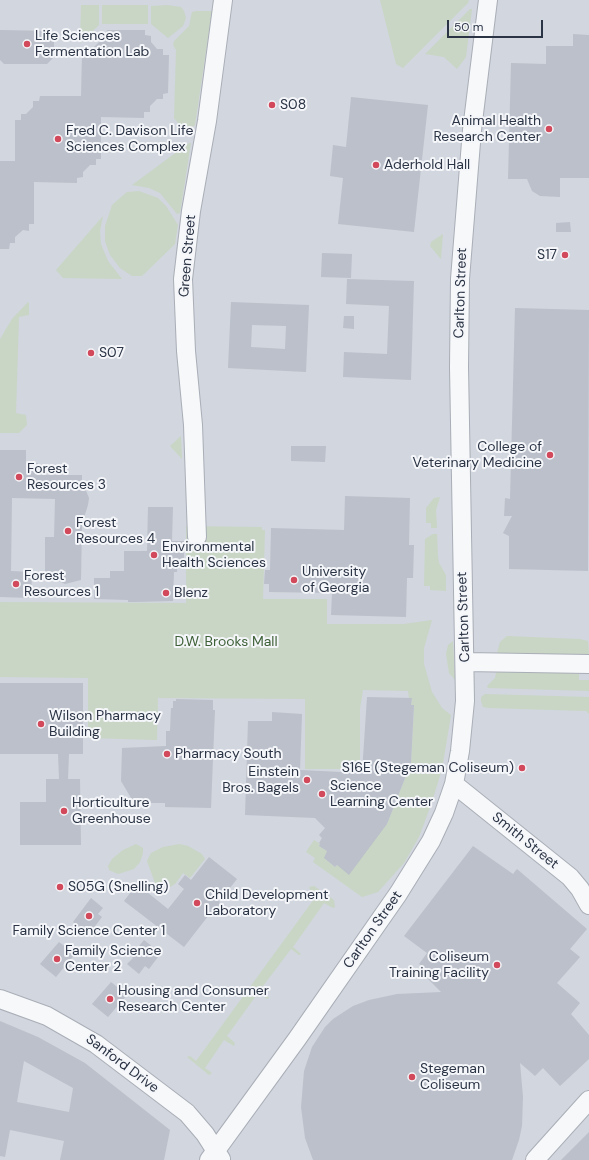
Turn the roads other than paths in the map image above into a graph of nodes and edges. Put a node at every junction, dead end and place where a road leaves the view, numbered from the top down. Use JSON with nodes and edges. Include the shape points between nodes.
{"nodes":[{"id":1,"x":223,"y":0,"type":"edge"},
{"id":2,"x":488,"y":0,"type":"edge"},
{"id":3,"x":197,"y":537,"type":"dead end"},
{"id":4,"x":466,"y":662,"type":"junction"},
{"id":5,"x":589,"y":664,"type":"edge"},
{"id":6,"x":454,"y":784,"type":"junction"},
{"id":7,"x":589,"y":905,"type":"edge"},
{"id":8,"x":0,"y":999,"type":"edge"},
{"id":9,"x":589,"y":1100,"type":"edge"},
{"id":10,"x":215,"y":1157,"type":"edge"},
{"id":11,"x":535,"y":1160,"type":"edge"}],
"edges":[{"from":1,"to":3,"type":"street","name":"Green Street","via":[[183,279],[194,439]]},
{"from":2,"to":4,"type":"street","name":"Carlton Street","via":[[472,130],[460,279],[459,375]]},
{"from":4,"to":5,"type":"street"},
{"from":4,"to":6,"type":"street","name":"Carlton Street","via":[[464,719]]},
{"from":6,"to":7,"type":"street","name":"Smith Street","via":[[570,877]]},
{"from":6,"to":10,"type":"street","name":"Carlton Street","via":[[431,841],[398,894]]},
{"from":8,"to":10,"type":"street","name":"Sanford Drive","via":[[47,1016],[96,1044],[187,1113],[195,1121]]},
{"from":9,"to":11,"type":"street"}]}
